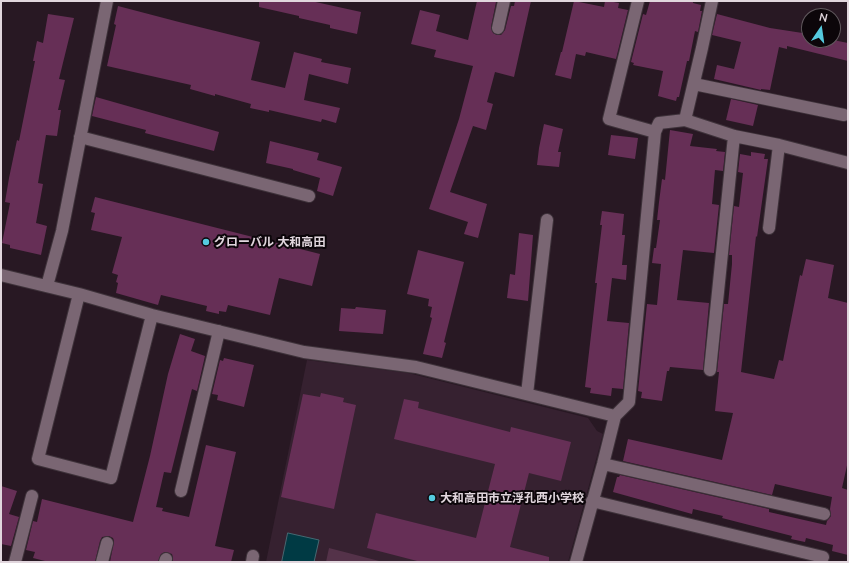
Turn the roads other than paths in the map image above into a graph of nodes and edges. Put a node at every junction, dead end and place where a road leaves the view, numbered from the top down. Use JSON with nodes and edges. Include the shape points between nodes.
{"nodes":[{"id":1,"x":107,"y":1,"type":"edge"},
{"id":2,"x":504,"y":1,"type":"edge"},
{"id":3,"x":638,"y":1,"type":"edge"},
{"id":4,"x":712,"y":1,"type":"edge"},
{"id":5,"x":498,"y":28,"type":"dead end"},
{"id":6,"x":694,"y":84,"type":"junction"},
{"id":7,"x":844,"y":115,"type":"dead end"},
{"id":8,"x":685,"y":120,"type":"junction"},
{"id":9,"x":656,"y":132,"type":"junction"},
{"id":10,"x":734,"y":136,"type":"junction"},
{"id":11,"x":80,"y":137,"type":"junction"},
{"id":12,"x":780,"y":145,"type":"junction"},
{"id":13,"x":848,"y":163,"type":"edge"},
{"id":14,"x":309,"y":196,"type":"dead end"},
{"id":15,"x":547,"y":220,"type":"dead end"},
{"id":16,"x":769,"y":228,"type":"dead end"},
{"id":17,"x":1,"y":275,"type":"edge"},
{"id":18,"x":47,"y":286,"type":"junction"},
{"id":19,"x":79,"y":294,"type":"junction"},
{"id":20,"x":152,"y":315,"type":"junction"},
{"id":21,"x":218,"y":331,"type":"junction"},
{"id":22,"x":710,"y":370,"type":"dead end"},
{"id":23,"x":527,"y":394,"type":"junction"},
{"id":24,"x":615,"y":416,"type":"junction"},
{"id":25,"x":603,"y":464,"type":"junction"},
{"id":26,"x":181,"y":492,"type":"dead end"},
{"id":27,"x":32,"y":496,"type":"dead end"},
{"id":28,"x":592,"y":501,"type":"junction"},
{"id":29,"x":824,"y":514,"type":"dead end"},
{"id":30,"x":107,"y":543,"type":"dead end"},
{"id":31,"x":824,"y":557,"type":"dead end"},
{"id":32,"x":15,"y":562,"type":"edge"},
{"id":33,"x":102,"y":562,"type":"edge"},
{"id":34,"x":576,"y":562,"type":"edge"}],
"edges":[{"from":1,"to":11,"type":"street"},
{"from":2,"to":5,"type":"street"},
{"from":3,"to":9,"type":"street","via":[[609,119]]},
{"from":4,"to":6,"type":"street"},
{"from":6,"to":7,"type":"street"},
{"from":6,"to":8,"type":"street"},
{"from":8,"to":9,"type":"street","via":[[659,123]]},
{"from":8,"to":10,"type":"street"},
{"from":9,"to":24,"type":"street","via":[[629,402]]},
{"from":10,"to":12,"type":"street"},
{"from":10,"to":22,"type":"street"},
{"from":11,"to":14,"type":"street"},
{"from":11,"to":18,"type":"street","via":[[62,231]]},
{"from":12,"to":13,"type":"street"},
{"from":12,"to":16,"type":"street"},
{"from":15,"to":23,"type":"street"},
{"from":17,"to":18,"type":"street"},
{"from":18,"to":19,"type":"street"},
{"from":19,"to":20,"type":"street"},
{"from":19,"to":20,"type":"street","via":[[38,459],[111,478]]},
{"from":20,"to":21,"type":"street"},
{"from":21,"to":23,"type":"street","via":[[304,352],[416,367]]},
{"from":21,"to":26,"type":"street"},
{"from":23,"to":24,"type":"street"},
{"from":24,"to":25,"type":"street"},
{"from":25,"to":28,"type":"street"},
{"from":25,"to":29,"type":"street"},
{"from":27,"to":32,"type":"street"},
{"from":28,"to":31,"type":"street"},
{"from":28,"to":34,"type":"street"},
{"from":30,"to":33,"type":"street"}]}
